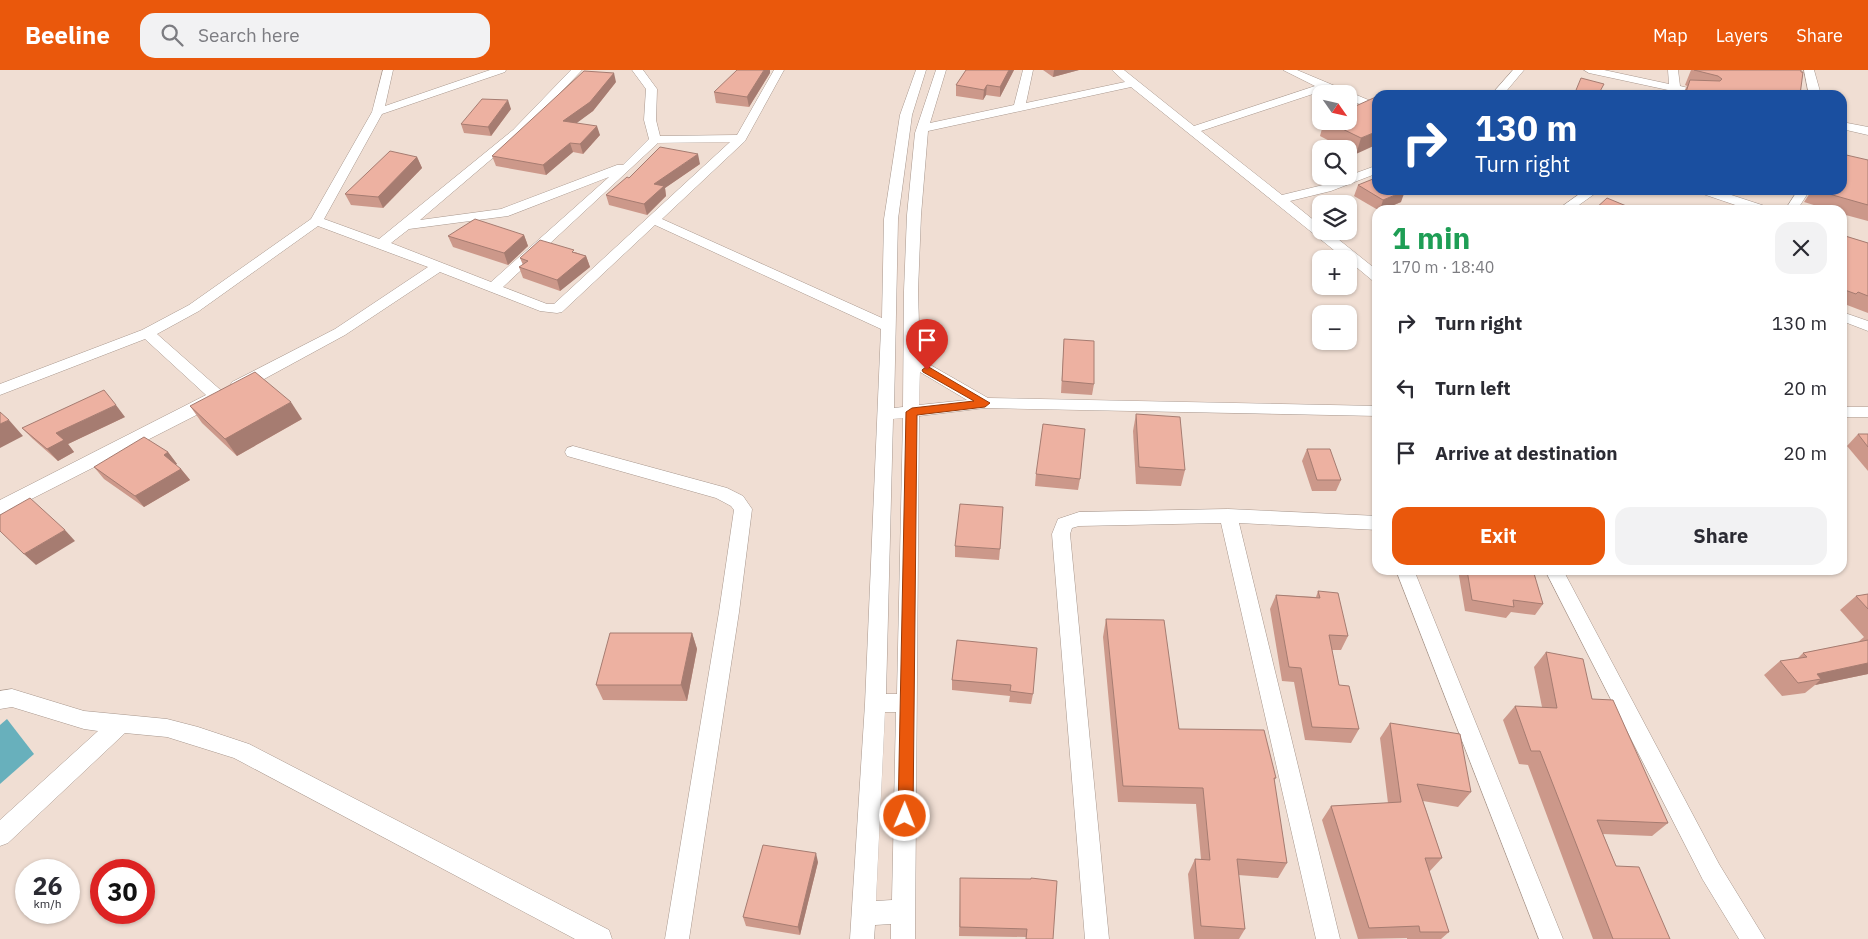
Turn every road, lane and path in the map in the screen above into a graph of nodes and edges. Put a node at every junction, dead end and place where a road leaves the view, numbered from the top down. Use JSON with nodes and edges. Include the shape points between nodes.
{"nodes":[{"id":1,"x":388,"y":70,"type":"edge"},
{"id":2,"x":501,"y":70,"type":"edge"},
{"id":3,"x":577,"y":70,"type":"edge"},
{"id":4,"x":637,"y":70,"type":"edge"},
{"id":5,"x":779,"y":70,"type":"edge"},
{"id":6,"x":941,"y":70,"type":"edge"},
{"id":7,"x":1028,"y":70,"type":"edge"},
{"id":8,"x":1137,"y":70,"type":"edge"},
{"id":9,"x":1288,"y":70,"type":"edge"},
{"id":10,"x":1519,"y":70,"type":"edge"},
{"id":11,"x":1589,"y":70,"type":"edge"},
{"id":12,"x":1673,"y":70,"type":"edge"},
{"id":13,"x":1809,"y":70,"type":"edge"},
{"id":14,"x":1120,"y":72,"type":"edge"},
{"id":15,"x":917,"y":73,"type":"edge"},
{"id":16,"x":1134,"y":83,"type":"junction"},
{"id":17,"x":1323,"y":85,"type":"edge"},
{"id":18,"x":1312,"y":90,"type":"edge"},
{"id":19,"x":1501,"y":90,"type":"edge"},
{"id":20,"x":1665,"y":90,"type":"edge"},
{"id":21,"x":1673,"y":90,"type":"edge"},
{"id":22,"x":1814,"y":90,"type":"edge"},
{"id":23,"x":913,"y":95,"type":"junction"},
{"id":24,"x":933,"y":97,"type":"junction"},
{"id":25,"x":1358,"y":100,"type":"edge"},
{"id":26,"x":1372,"y":106,"type":"edge"},
{"id":27,"x":1019,"y":108,"type":"junction"},
{"id":28,"x":378,"y":112,"type":"junction"},
{"id":29,"x":1847,"y":126,"type":"edge"},
{"id":30,"x":922,"y":128,"type":"junction"},
{"id":31,"x":1192,"y":130,"type":"junction"},
{"id":32,"x":1868,"y":130,"type":"edge"},
{"id":33,"x":741,"y":138,"type":"junction"},
{"id":34,"x":655,"y":140,"type":"junction"},
{"id":35,"x":920,"y":146,"type":"junction"},
{"id":36,"x":900,"y":148,"type":"junction"},
{"id":37,"x":632,"y":163,"type":"junction"},
{"id":38,"x":1372,"y":171,"type":"edge"},
{"id":39,"x":1586,"y":195,"type":"edge"},
{"id":40,"x":1719,"y":195,"type":"edge"},
{"id":41,"x":1279,"y":200,"type":"junction"},
{"id":42,"x":1571,"y":205,"type":"edge"},
{"id":43,"x":1748,"y":205,"type":"edge"},
{"id":44,"x":891,"y":215,"type":"junction"},
{"id":45,"x":914,"y":215,"type":"junction"},
{"id":46,"x":654,"y":220,"type":"junction"},
{"id":47,"x":316,"y":221,"type":"junction"},
{"id":48,"x":405,"y":226,"type":"junction"},
{"id":49,"x":380,"y":244,"type":"junction"},
{"id":50,"x":439,"y":266,"type":"junction"},
{"id":51,"x":1372,"y":273,"type":"edge"},
{"id":52,"x":493,"y":288,"type":"junction"},
{"id":53,"x":890,"y":291,"type":"junction"},
{"id":54,"x":911,"y":291,"type":"junction"},
{"id":55,"x":1847,"y":318,"type":"edge"},
{"id":56,"x":1868,"y":326,"type":"edge"},
{"id":57,"x":889,"y":328,"type":"junction"},
{"id":58,"x":147,"y":333,"type":"junction"},
{"id":59,"x":912,"y":362,"type":"junction"},
{"id":60,"x":0,"y":390,"type":"edge"},
{"id":61,"x":218,"y":396,"type":"junction"},
{"id":62,"x":985,"y":403,"type":"junction"},
{"id":63,"x":912,"y":412,"type":"junction"},
{"id":64,"x":1372,"y":412,"type":"edge"},
{"id":65,"x":1847,"y":412,"type":"edge"},
{"id":66,"x":1868,"y":412,"type":"edge"},
{"id":67,"x":886,"y":414,"type":"junction"},
{"id":68,"x":573,"y":452,"type":"dead end"},
{"id":69,"x":0,"y":508,"type":"edge"},
{"id":70,"x":1228,"y":516,"type":"junction"},
{"id":71,"x":1372,"y":524,"type":"edge"},
{"id":72,"x":910,"y":530,"type":"junction"},
{"id":73,"x":881,"y":533,"type":"junction"},
{"id":74,"x":1407,"y":575,"type":"edge"},
{"id":75,"x":1557,"y":575,"type":"edge"},
{"id":76,"x":6,"y":699,"type":"edge"},
{"id":77,"x":907,"y":702,"type":"junction"},
{"id":78,"x":875,"y":704,"type":"junction"},
{"id":79,"x":121,"y":723,"type":"junction"},
{"id":80,"x":0,"y":835,"type":"edge"},
{"id":81,"x":904,"y":911,"type":"junction"},
{"id":82,"x":863,"y":914,"type":"junction"},
{"id":83,"x":600,"y":939,"type":"edge"},
{"id":84,"x":677,"y":939,"type":"edge"},
{"id":85,"x":862,"y":939,"type":"edge"},
{"id":86,"x":904,"y":939,"type":"edge"},
{"id":87,"x":1097,"y":939,"type":"edge"},
{"id":88,"x":1328,"y":939,"type":"edge"},
{"id":89,"x":1550,"y":939,"type":"edge"},
{"id":90,"x":1753,"y":939,"type":"edge"}],
"edges":[{"from":1,"to":28,"type":"street"},
{"from":2,"to":28,"type":"street"},
{"from":3,"to":48,"type":"street","via":[[517,132]]},
{"from":4,"to":34,"type":"street","via":[[648,80],[653,92],[650,121]]},
{"from":5,"to":33,"type":"street"},
{"from":6,"to":24,"type":"street"},
{"from":7,"to":27,"type":"street"},
{"from":8,"to":14,"type":"street"},
{"from":9,"to":17,"type":"street"},
{"from":10,"to":19,"type":"street"},
{"from":11,"to":20,"type":"street"},
{"from":12,"to":21,"type":"street"},
{"from":13,"to":22,"type":"street"},
{"from":14,"to":16,"type":"street"},
{"from":15,"to":23,"type":"street"},
{"from":16,"to":27,"type":"street"},
{"from":16,"to":31,"type":"street"},
{"from":18,"to":31,"type":"street"},
{"from":23,"to":24,"type":"street"},
{"from":23,"to":36,"type":"street"},
{"from":24,"to":30,"type":"street"},
{"from":25,"to":26,"type":"street"},
{"from":27,"to":30,"type":"street"},
{"from":28,"to":47,"type":"street"},
{"from":29,"to":32,"type":"street"},
{"from":30,"to":35,"type":"street"},
{"from":31,"to":41,"type":"street"},
{"from":33,"to":34,"type":"street"},
{"from":33,"to":46,"type":"street"},
{"from":34,"to":37,"type":"street"},
{"from":35,"to":36,"type":"street"},
{"from":35,"to":45,"type":"street"},
{"from":36,"to":44,"type":"street"},
{"from":37,"to":48,"type":"street","via":[[503,214]]},
{"from":37,"to":52,"type":"street"},
{"from":38,"to":41,"type":"street","via":[[1327,188]]},
{"from":39,"to":42,"type":"street"},
{"from":40,"to":43,"type":"street"},
{"from":41,"to":51,"type":"street"},
{"from":44,"to":45,"type":"street"},
{"from":44,"to":53,"type":"street"},
{"from":45,"to":54,"type":"street"},
{"from":46,"to":52,"type":"street","via":[[557,309],[545,308]]},
{"from":46,"to":57,"type":"street"},
{"from":47,"to":49,"type":"street"},
{"from":47,"to":58,"type":"street","via":[[219,292]]},
{"from":48,"to":49,"type":"street"},
{"from":49,"to":50,"type":"street"},
{"from":50,"to":52,"type":"street"},
{"from":50,"to":61,"type":"street","via":[[340,332]]},
{"from":53,"to":54,"type":"street"},
{"from":53,"to":57,"type":"street"},
{"from":54,"to":59,"type":"street"},
{"from":55,"to":56,"type":"street"},
{"from":57,"to":67,"type":"street"},
{"from":58,"to":60,"type":"street"},
{"from":58,"to":61,"type":"street"},
{"from":59,"to":62,"type":"street"},
{"from":59,"to":63,"type":"street"},
{"from":61,"to":69,"type":"street"},
{"from":62,"to":63,"type":"street"},
{"from":62,"to":64,"type":"street"},
{"from":63,"to":67,"type":"street"},
{"from":63,"to":72,"type":"street"},
{"from":65,"to":66,"type":"street"},
{"from":67,"to":73,"type":"street"},
{"from":68,"to":84,"type":"street","via":[[721,494],[737,501],[743,509]]},
{"from":70,"to":71,"type":"street"},
{"from":70,"to":87,"type":"street","via":[[1079,519],[1064,524],[1061,534]]},
{"from":70,"to":88,"type":"street"},
{"from":72,"to":73,"type":"street"},
{"from":72,"to":77,"type":"street"},
{"from":73,"to":78,"type":"street"},
{"from":74,"to":89,"type":"street"},
{"from":75,"to":90,"type":"street","via":[[1711,872]]},
{"from":76,"to":79,"type":"street","via":[[84,720]]},
{"from":77,"to":78,"type":"street"},
{"from":77,"to":81,"type":"street"},
{"from":78,"to":82,"type":"street"},
{"from":79,"to":80,"type":"street"},
{"from":79,"to":83,"type":"street","via":[[175,730],[241,751]]},
{"from":81,"to":82,"type":"street"},
{"from":81,"to":86,"type":"street"},
{"from":82,"to":85,"type":"street"}]}
